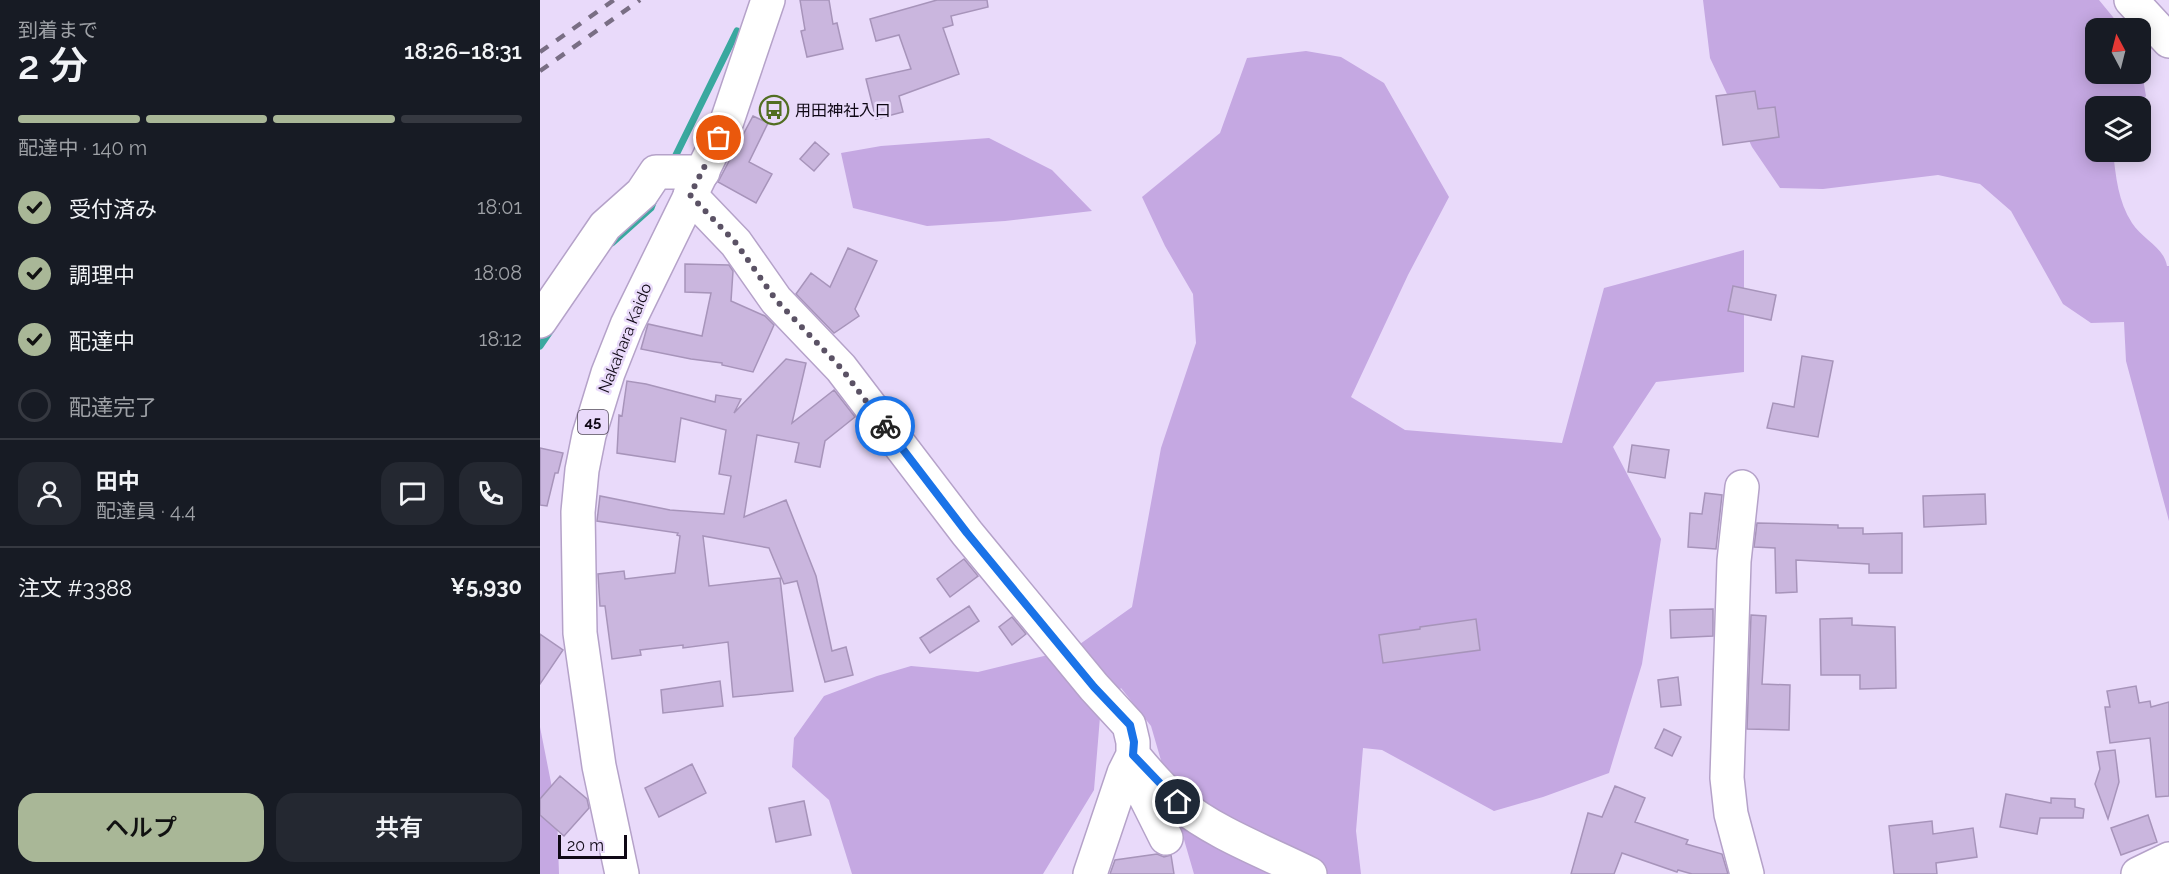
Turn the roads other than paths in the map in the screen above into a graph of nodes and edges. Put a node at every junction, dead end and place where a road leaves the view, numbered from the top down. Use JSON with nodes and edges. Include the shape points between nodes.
{"nodes":[{"id":1,"x":768,"y":0,"type":"edge"},
{"id":2,"x":2131,"y":0,"type":"edge"},
{"id":3,"x":2169,"y":41,"type":"edge"},
{"id":4,"x":684,"y":177,"type":"junction"},
{"id":5,"x":540,"y":321,"type":"edge"},
{"id":6,"x":1742,"y":487,"type":"dead end"},
{"id":7,"x":1133,"y":755,"type":"junction"},
{"id":8,"x":1166,"y":838,"type":"dead end"},
{"id":9,"x":2169,"y":859,"type":"edge"},
{"id":10,"x":622,"y":874,"type":"edge"},
{"id":11,"x":1090,"y":874,"type":"edge"},
{"id":12,"x":1310,"y":874,"type":"edge"},
{"id":13,"x":1747,"y":874,"type":"edge"},
{"id":14,"x":2138,"y":874,"type":"edge"}],
"edges":[{"from":1,"to":4,"type":"street","name":"Nakahara Kaido","number":"45","via":[[727,121]]},
{"from":2,"to":3,"type":"street"},
{"from":4,"to":5,"type":"street","via":[[642,193],[605,226]]},
{"from":4,"to":7,"type":"street","via":[[776,300],[841,368],[967,533],[1130,725]]},
{"from":4,"to":10,"type":"street","name":"Nakahara Kaido","number":"45","via":[[608,373],[589,435],[578,512],[580,633],[598,766]]},
{"from":6,"to":13,"type":"street","via":[[1734,561],[1726,778]]},
{"from":7,"to":8,"type":"street","via":[[1136,778]]},
{"from":7,"to":11,"type":"street"},
{"from":7,"to":12,"type":"street","via":[[1178,802],[1207,824]]},
{"from":9,"to":14,"type":"street"}]}
